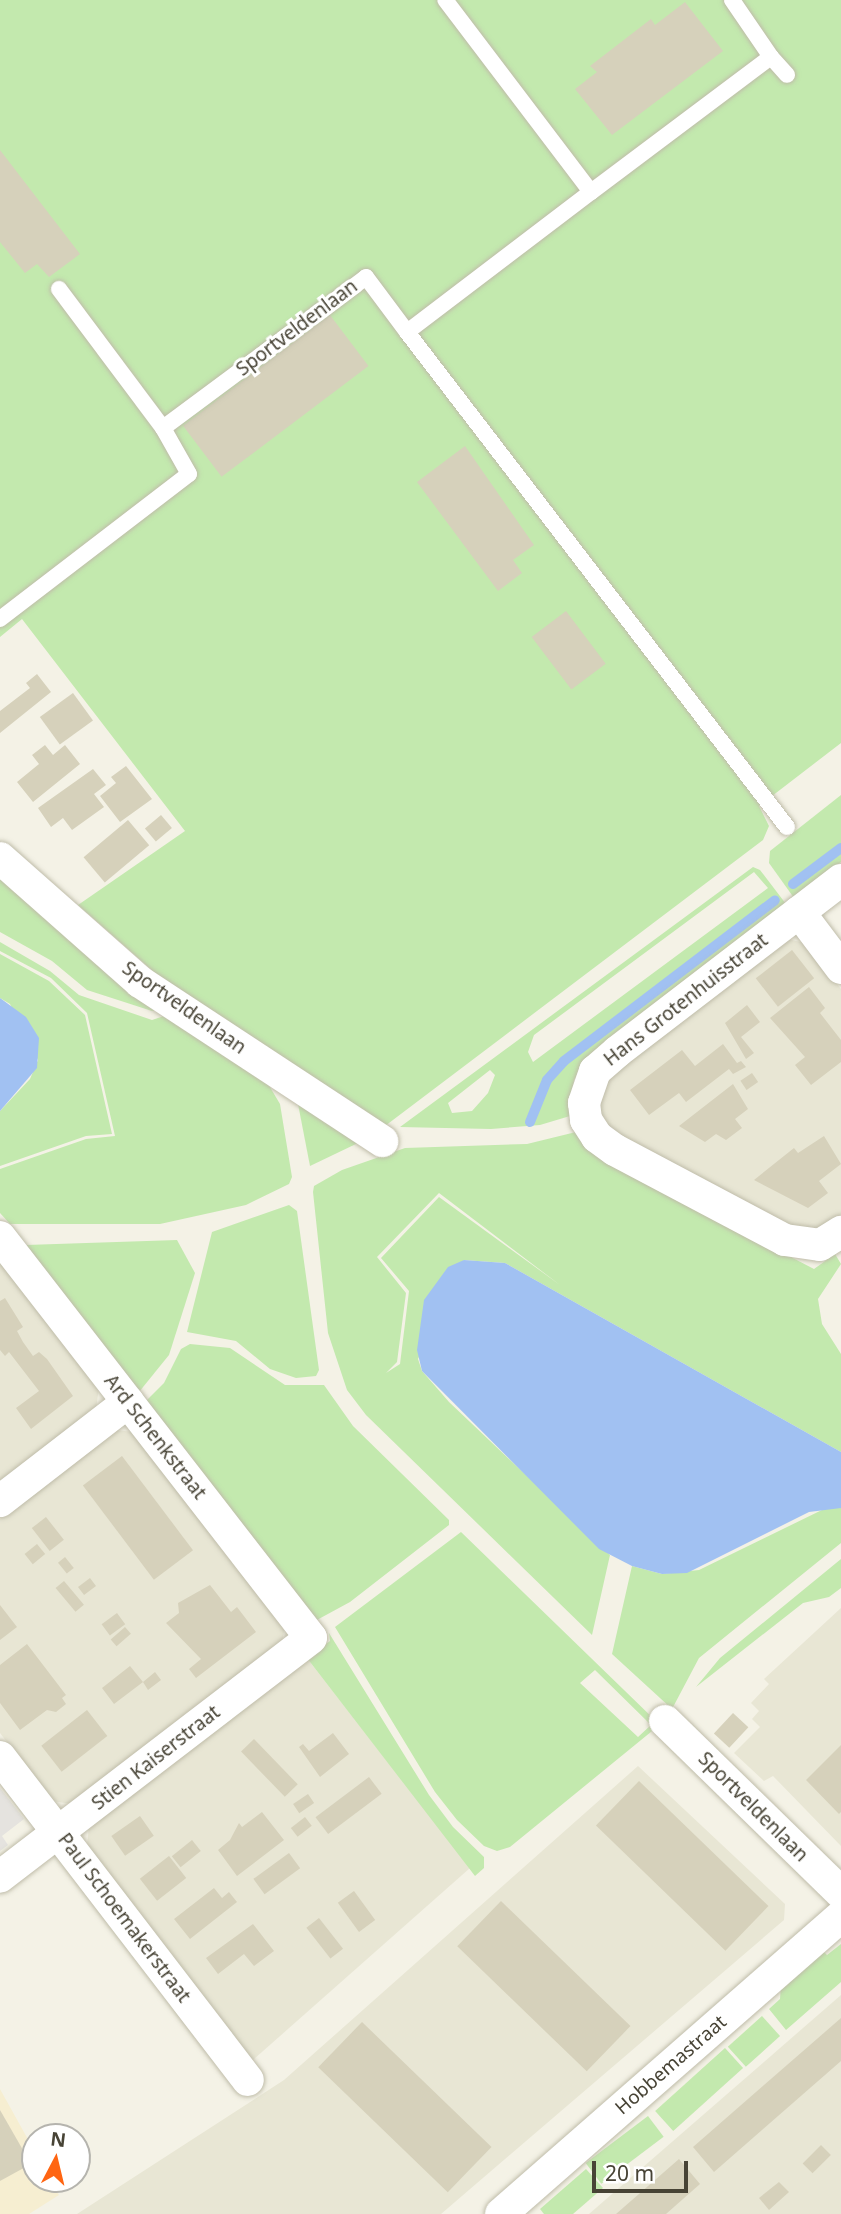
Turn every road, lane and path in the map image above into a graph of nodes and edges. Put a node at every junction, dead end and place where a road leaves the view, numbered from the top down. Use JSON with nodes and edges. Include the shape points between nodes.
{"nodes":[{"id":1,"x":445,"y":0,"type":"edge"},
{"id":2,"x":732,"y":0,"type":"edge"},
{"id":3,"x":771,"y":57,"type":"junction"},
{"id":4,"x":787,"y":75,"type":"dead end"},
{"id":5,"x":591,"y":191,"type":"junction"},
{"id":6,"x":59,"y":289,"type":"dead end"},
{"id":7,"x":407,"y":332,"type":"junction"},
{"id":8,"x":163,"y":428,"type":"junction"},
{"id":9,"x":0,"y":619,"type":"edge"},
{"id":10,"x":787,"y":827,"type":"dead end"},
{"id":11,"x":0,"y":858,"type":"edge"},
{"id":12,"x":841,"y":880,"type":"edge"},
{"id":13,"x":799,"y":912,"type":"junction"},
{"id":14,"x":841,"y":968,"type":"edge"},
{"id":15,"x":382,"y":1141,"type":"dead end"},
{"id":16,"x":836,"y":1236,"type":"edge"},
{"id":17,"x":0,"y":1237,"type":"edge"},
{"id":18,"x":128,"y":1402,"type":"junction"},
{"id":19,"x":0,"y":1501,"type":"edge"},
{"id":20,"x":311,"y":1638,"type":"joint"},
{"id":21,"x":665,"y":1720,"type":"dead end"},
{"id":22,"x":0,"y":1757,"type":"edge"},
{"id":23,"x":59,"y":1833,"type":"junction"},
{"id":24,"x":0,"y":1877,"type":"edge"},
{"id":25,"x":841,"y":1893,"type":"edge"},
{"id":26,"x":841,"y":1916,"type":"edge"},
{"id":27,"x":248,"y":2080,"type":"dead end"},
{"id":28,"x":501,"y":2214,"type":"edge"}],
"edges":[{"from":1,"to":5,"type":"lane"},
{"from":2,"to":3,"type":"lane"},
{"from":3,"to":4,"type":"lane"},
{"from":3,"to":5,"type":"lane"},
{"from":5,"to":7,"type":"lane"},
{"from":6,"to":8,"type":"lane"},
{"from":7,"to":8,"type":"lane","name":"Sportveldenlaan","via":[[366,277]]},
{"from":7,"to":10,"type":"lane"},
{"from":8,"to":9,"type":"lane","via":[[189,474]]},
{"from":11,"to":15,"type":"street","name":"Sportveldenlaan","via":[[140,982]]},
{"from":12,"to":13,"type":"street","name":"Hans Grotenhuisstraat"},
{"from":13,"to":14,"type":"street"},
{"from":13,"to":16,"type":"street","name":"Hans Grotenhuisstraat","via":[[602,1065],[587,1086],[584,1102],[586,1119],[597,1137],[615,1150],[785,1240],[810,1247]]},
{"from":17,"to":18,"type":"street","name":"Ard Schenkstraat"},
{"from":18,"to":19,"type":"street"},
{"from":18,"to":20,"type":"street","name":"Ard Schenkstraat"},
{"from":20,"to":23,"type":"street","name":"Stien Kaiserstraat"},
{"from":21,"to":25,"type":"street","name":"Sportveldenlaan"},
{"from":22,"to":23,"type":"street","name":"Paul Schoemakerstraat"},
{"from":23,"to":24,"type":"street","name":"Stien Kaiserstraat"},
{"from":23,"to":27,"type":"street","name":"Paul Schoemakerstraat"},
{"from":26,"to":28,"type":"street","name":"Hobbemastraat"}]}
